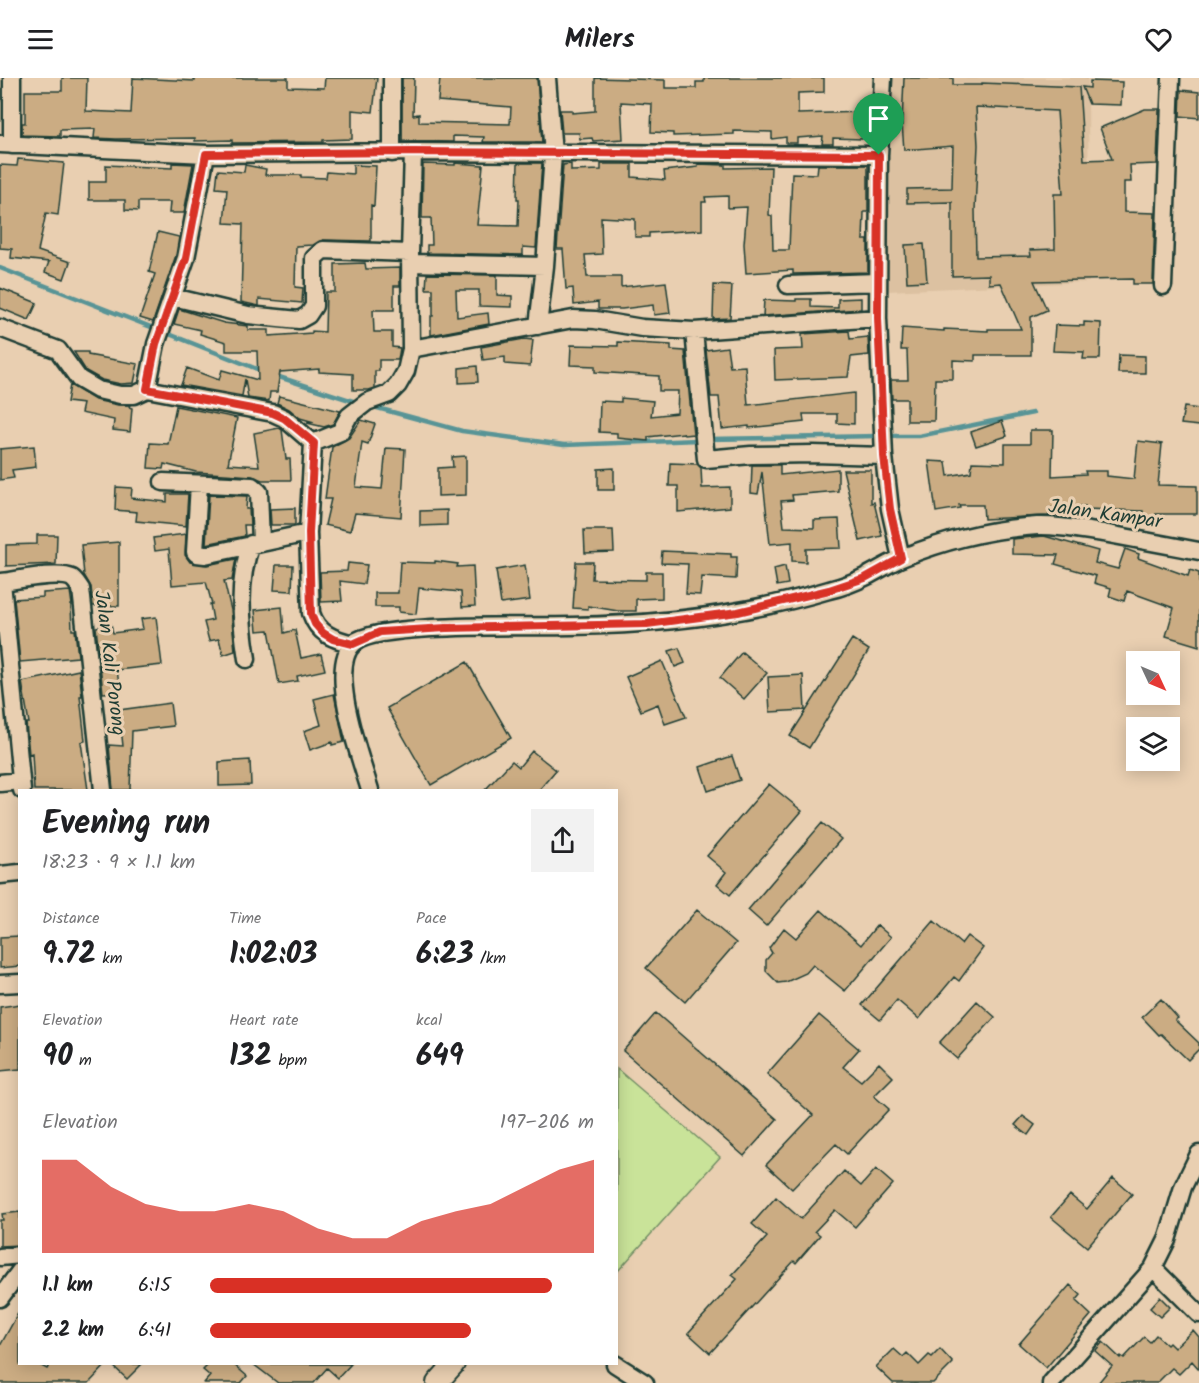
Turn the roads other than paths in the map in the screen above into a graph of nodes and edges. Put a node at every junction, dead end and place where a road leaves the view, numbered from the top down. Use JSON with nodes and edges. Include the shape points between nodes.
{"nodes":[{"id":1,"x":12,"y":78,"type":"edge"},
{"id":2,"x":392,"y":78,"type":"edge"},
{"id":3,"x":547,"y":78,"type":"edge"},
{"id":4,"x":883,"y":78,"type":"edge"},
{"id":5,"x":1171,"y":78,"type":"edge"},
{"id":6,"x":6,"y":145,"type":"edge"},
{"id":7,"x":412,"y":152,"type":"junction"},
{"id":8,"x":392,"y":153,"type":"junction"},
{"id":9,"x":206,"y":154,"type":"junction"},
{"id":10,"x":553,"y":154,"type":"junction"},
{"id":11,"x":879,"y":155,"type":"junction"},
{"id":12,"x":410,"y":258,"type":"junction"},
{"id":13,"x":545,"y":266,"type":"junction"},
{"id":14,"x":878,"y":282,"type":"junction"},
{"id":15,"x":788,"y":285,"type":"dead end"},
{"id":16,"x":1163,"y":286,"type":"dead end"},
{"id":17,"x":173,"y":297,"type":"junction"},
{"id":18,"x":878,"y":318,"type":"junction"},
{"id":19,"x":538,"y":326,"type":"junction"},
{"id":20,"x":0,"y":328,"type":"edge"},
{"id":21,"x":694,"y":332,"type":"junction"},
{"id":22,"x":411,"y":349,"type":"junction"},
{"id":23,"x":147,"y":389,"type":"junction"},
{"id":24,"x":314,"y":443,"type":"junction"},
{"id":25,"x":884,"y":453,"type":"junction"},
{"id":26,"x":164,"y":482,"type":"dead end"},
{"id":27,"x":199,"y":484,"type":"junction"},
{"id":28,"x":309,"y":533,"type":"junction"},
{"id":29,"x":256,"y":543,"type":"junction"},
{"id":30,"x":1199,"y":551,"type":"edge"},
{"id":31,"x":901,"y":558,"type":"junction"},
{"id":32,"x":1,"y":582,"type":"edge"},
{"id":33,"x":353,"y":644,"type":"junction"},
{"id":34,"x":247,"y":659,"type":"dead end"},
{"id":35,"x":5,"y":675,"type":"edge"},
{"id":36,"x":0,"y":783,"type":"edge"},
{"id":37,"x":22,"y":786,"type":"edge"},
{"id":38,"x":103,"y":789,"type":"edge"},
{"id":39,"x":370,"y":789,"type":"edge"},
{"id":40,"x":18,"y":873,"type":"edge"},
{"id":41,"x":0,"y":875,"type":"edge"},
{"id":42,"x":18,"y":982,"type":"edge"},
{"id":43,"x":0,"y":984,"type":"edge"},
{"id":44,"x":1199,"y":1155,"type":"edge"},
{"id":45,"x":18,"y":1255,"type":"edge"},
{"id":46,"x":0,"y":1257,"type":"edge"},
{"id":47,"x":1153,"y":1268,"type":"junction"},
{"id":48,"x":18,"y":1274,"type":"edge"},
{"id":49,"x":0,"y":1298,"type":"edge"},
{"id":50,"x":1199,"y":1314,"type":"edge"},
{"id":51,"x":453,"y":1365,"type":"edge"},
{"id":52,"x":617,"y":1365,"type":"edge"},
{"id":53,"x":437,"y":1383,"type":"edge"},
{"id":54,"x":645,"y":1383,"type":"edge"},
{"id":55,"x":1051,"y":1383,"type":"edge"}],
"edges":[{"from":1,"to":6,"type":"street"},
{"from":2,"to":8,"type":"street"},
{"from":3,"to":10,"type":"street"},
{"from":4,"to":11,"type":"street"},
{"from":5,"to":16,"type":"street"},
{"from":6,"to":9,"type":"street"},
{"from":7,"to":8,"type":"street"},
{"from":7,"to":10,"type":"street"},
{"from":7,"to":12,"type":"street"},
{"from":8,"to":9,"type":"street"},
{"from":9,"to":17,"type":"street","via":[[186,258]]},
{"from":10,"to":11,"type":"street"},
{"from":10,"to":13,"type":"street"},
{"from":11,"to":14,"type":"street"},
{"from":12,"to":13,"type":"street"},
{"from":12,"to":17,"type":"street","via":[[322,250],[314,258],[314,306],[298,320],[248,315]]},
{"from":12,"to":22,"type":"street"},
{"from":13,"to":19,"type":"street"},
{"from":14,"to":15,"type":"street"},
{"from":14,"to":18,"type":"street"},
{"from":17,"to":23,"type":"street","via":[[156,344]]},
{"from":18,"to":21,"type":"street"},
{"from":18,"to":25,"type":"street"},
{"from":19,"to":21,"type":"street","via":[[573,319]]},
{"from":19,"to":22,"type":"street"},
{"from":20,"to":23,"type":"street","via":[[58,350],[79,379],[98,390],[134,395]]},
{"from":21,"to":25,"type":"street","via":[[706,459]]},
{"from":22,"to":24,"type":"street","via":[[406,371],[388,394],[366,402],[349,416],[340,432]]},
{"from":23,"to":24,"type":"street","via":[[273,413]]},
{"from":24,"to":28,"type":"street"},
{"from":25,"to":31,"type":"street","via":[[890,509]]},
{"from":26,"to":27,"type":"street"},
{"from":27,"to":29,"type":"street","via":[[242,484],[256,488]]},
{"from":27,"to":29,"type":"street","via":[[195,552],[205,555]]},
{"from":28,"to":29,"type":"street"},
{"from":28,"to":33,"type":"street","via":[[311,614],[315,624],[333,639]]},
{"from":29,"to":34,"type":"street","via":[[246,557],[241,601]]},
{"from":30,"to":31,"type":"street","name":"Jalan Kampar","via":[[1040,526],[967,536]]},
{"from":31,"to":33,"type":"street","name":"Jalan Kampar","via":[[865,578],[829,590],[738,612],[618,626],[380,632]]},
{"from":32,"to":35,"type":"street"},
{"from":32,"to":38,"type":"street","name":"Jalan Kali Porong","via":[[58,575],[69,576],[81,589]]},
{"from":33,"to":39,"type":"street","via":[[345,658],[342,677]]},
{"from":35,"to":37,"type":"street"},
{"from":36,"to":37,"type":"street"},
{"from":40,"to":41,"type":"street"},
{"from":42,"to":43,"type":"street"},
{"from":44,"to":47,"type":"street"},
{"from":45,"to":46,"type":"street"},
{"from":47,"to":50,"type":"street"},
{"from":47,"to":55,"type":"street"},
{"from":48,"to":49,"type":"street"},
{"from":51,"to":53,"type":"main road"},
{"from":52,"to":54,"type":"street"}]}
